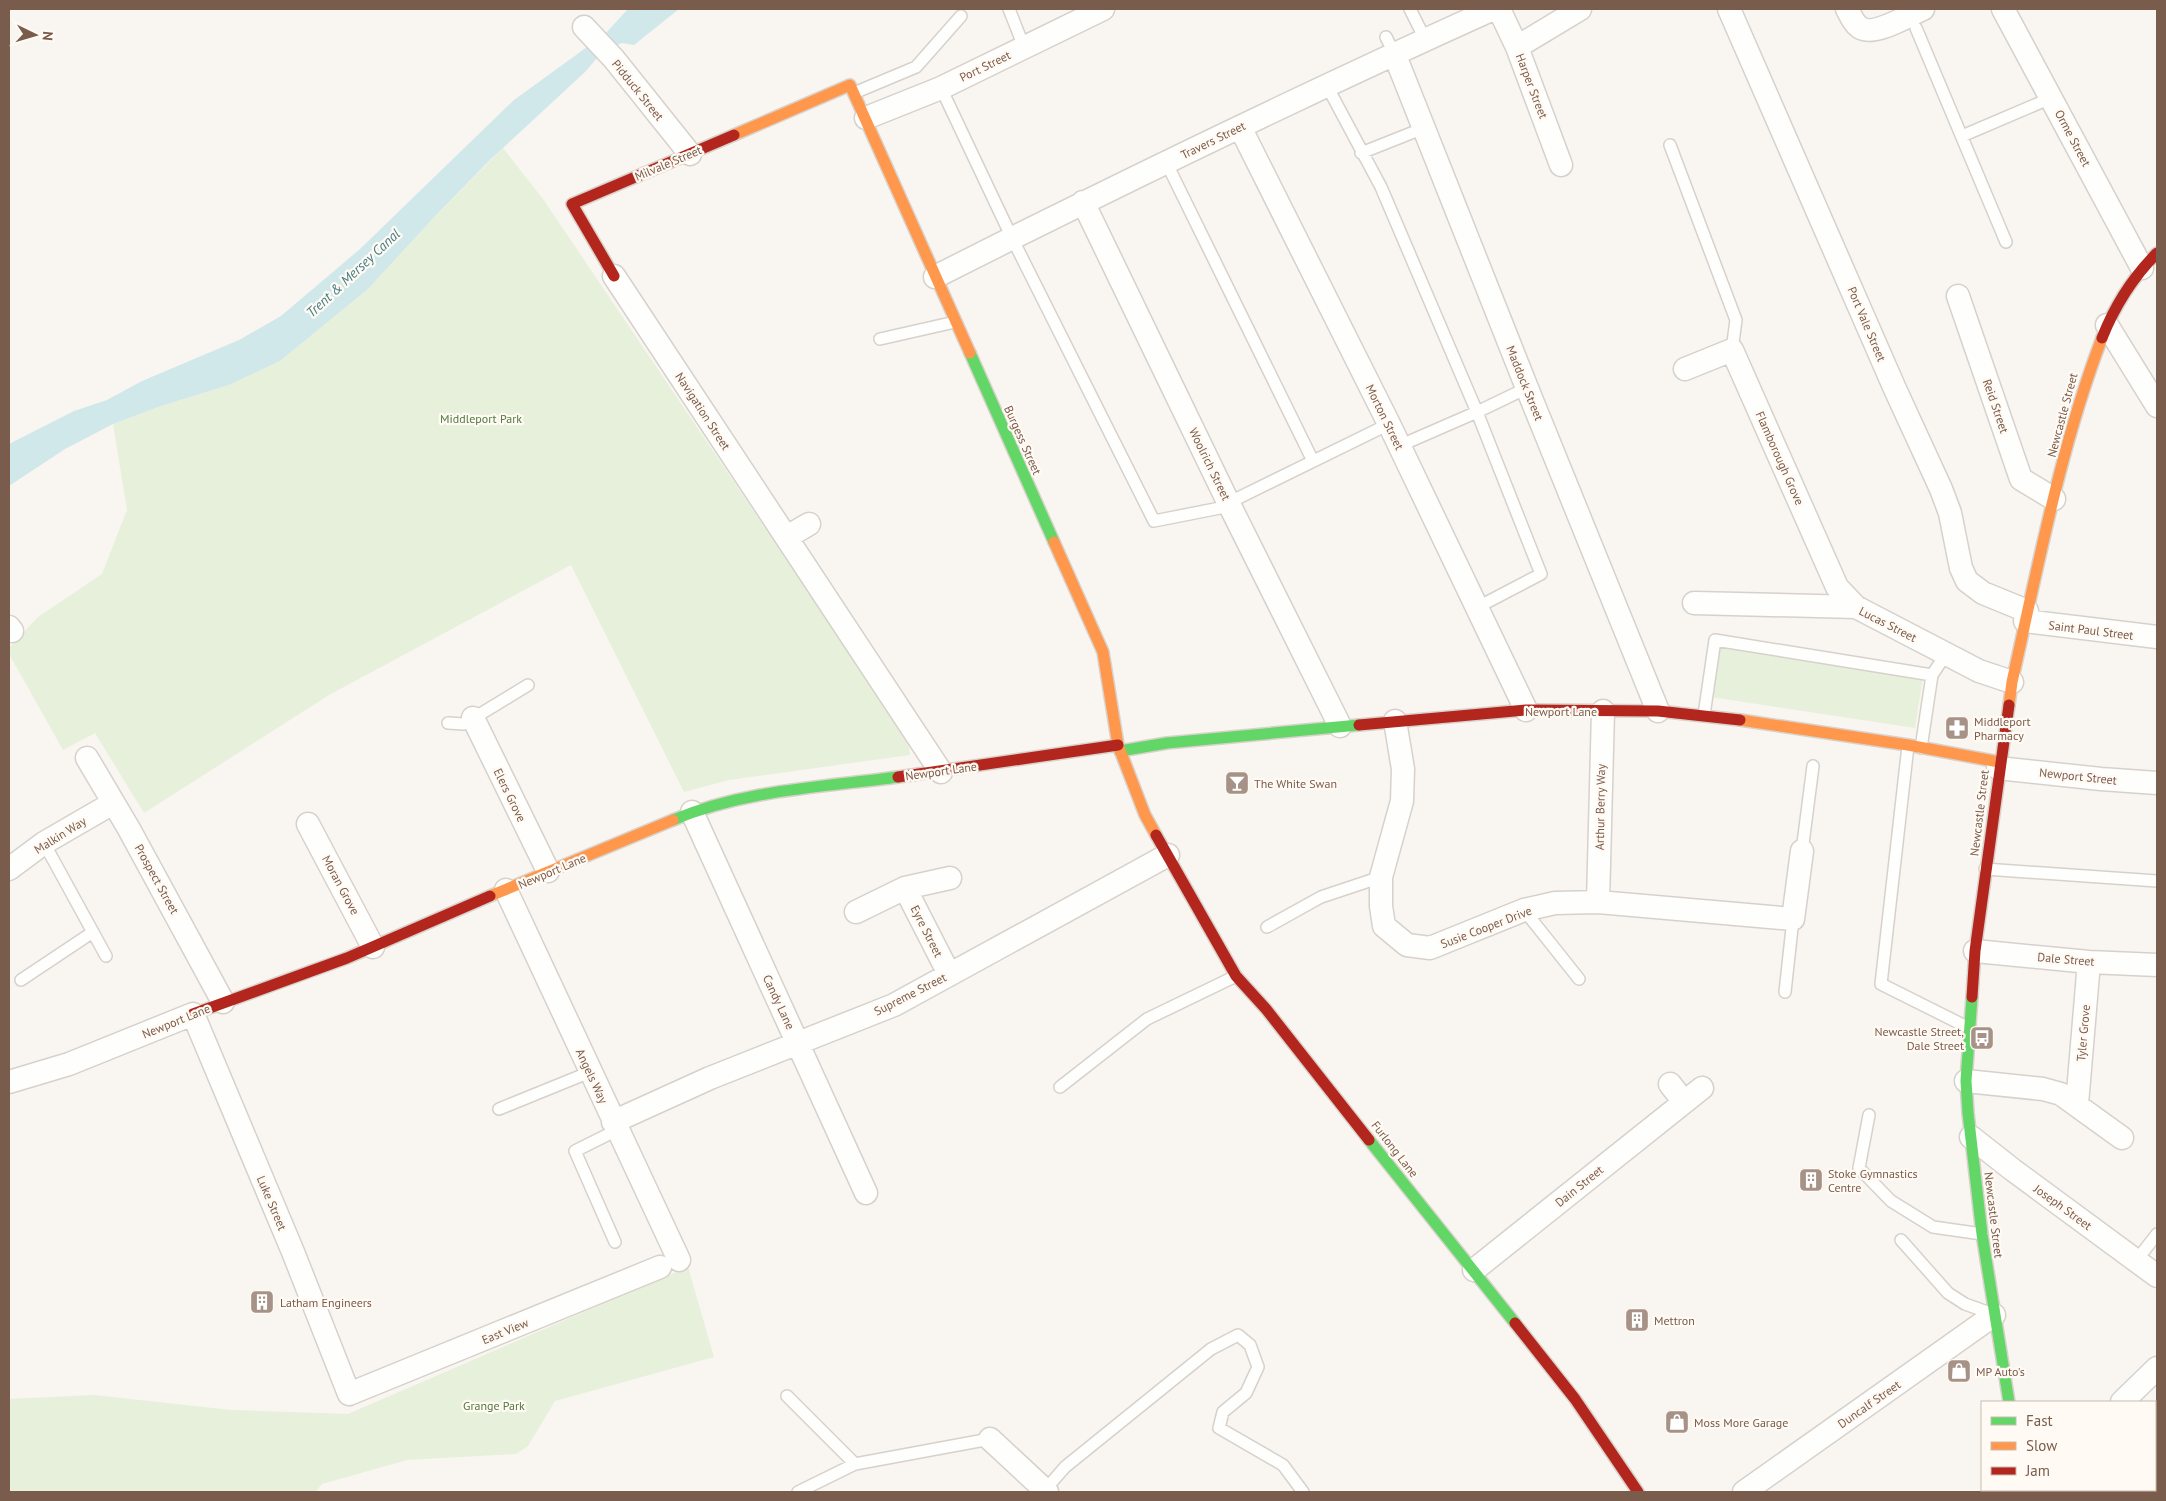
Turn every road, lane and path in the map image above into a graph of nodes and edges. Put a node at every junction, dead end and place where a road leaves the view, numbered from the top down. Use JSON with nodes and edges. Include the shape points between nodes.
{"nodes":[{"id":1,"x":1008,"y":9,"type":"edge"},
{"id":2,"x":1103,"y":9,"type":"edge"},
{"id":3,"x":1410,"y":9,"type":"edge"},
{"id":4,"x":1493,"y":9,"type":"edge"},
{"id":5,"x":1499,"y":9,"type":"edge"},
{"id":6,"x":1580,"y":9,"type":"edge"},
{"id":7,"x":1729,"y":9,"type":"edge"},
{"id":8,"x":1847,"y":9,"type":"edge"},
{"id":9,"x":2003,"y":9,"type":"edge"},
{"id":10,"x":961,"y":16,"type":"dead end"},
{"id":11,"x":1919,"y":19,"type":"edge"},
{"id":12,"x":584,"y":27,"type":"dead end"},
{"id":13,"x":1425,"y":39,"type":"junction"},
{"id":14,"x":1390,"y":45,"type":"junction"},
{"id":15,"x":1024,"y":47,"type":"junction"},
{"id":16,"x":1517,"y":47,"type":"junction"},
{"id":17,"x":1327,"y":86,"type":"junction"},
{"id":18,"x":941,"y":88,"type":"junction"},
{"id":19,"x":852,"y":89,"type":"junction"},
{"id":20,"x":2051,"y":98,"type":"junction"},
{"id":21,"x":866,"y":118,"type":"junction"},
{"id":22,"x":1240,"y":127,"type":"junction"},
{"id":23,"x":1424,"y":128,"type":"junction"},
{"id":24,"x":1962,"y":136,"type":"junction"},
{"id":25,"x":1670,"y":145,"type":"dead end"},
{"id":26,"x":1361,"y":153,"type":"junction"},
{"id":27,"x":690,"y":154,"type":"junction"},
{"id":28,"x":1166,"y":162,"type":"junction"},
{"id":29,"x":1561,"y":165,"type":"dead end"},
{"id":30,"x":1084,"y":202,"type":"junction"},
{"id":31,"x":1012,"y":238,"type":"junction"},
{"id":32,"x":2006,"y":242,"type":"dead end"},
{"id":33,"x":2150,"y":261,"type":"edge"},
{"id":34,"x":935,"y":277,"type":"junction"},
{"id":35,"x":617,"y":281,"type":"joint"},
{"id":36,"x":1958,"y":296,"type":"dead end"},
{"id":37,"x":955,"y":322,"type":"junction"},
{"id":38,"x":2107,"y":325,"type":"junction"},
{"id":39,"x":880,"y":339,"type":"dead end"},
{"id":40,"x":1732,"y":350,"type":"junction"},
{"id":41,"x":1685,"y":369,"type":"dead end"},
{"id":42,"x":1527,"y":388,"type":"junction"},
{"id":43,"x":2157,"y":406,"type":"edge"},
{"id":44,"x":1477,"y":412,"type":"junction"},
{"id":45,"x":1389,"y":424,"type":"junction"},
{"id":46,"x":1399,"y":446,"type":"junction"},
{"id":47,"x":1313,"y":461,"type":"junction"},
{"id":48,"x":2054,"y":499,"type":"junction"},
{"id":49,"x":1229,"y":504,"type":"junction"},
{"id":50,"x":809,"y":524,"type":"dead end"},
{"id":51,"x":786,"y":537,"type":"junction"},
{"id":52,"x":1694,"y":602,"type":"dead end"},
{"id":53,"x":1856,"y":607,"type":"junction"},
{"id":54,"x":1476,"y":608,"type":"junction"},
{"id":55,"x":2026,"y":616,"type":"junction"},
{"id":56,"x":2148,"y":636,"type":"edge"},
{"id":57,"x":1946,"y":654,"type":"junction"},
{"id":58,"x":1932,"y":675,"type":"junction"},
{"id":59,"x":2012,"y":682,"type":"junction"},
{"id":60,"x":528,"y":685,"type":"dead end"},
{"id":61,"x":1526,"y":710,"type":"junction"},
{"id":62,"x":1603,"y":711,"type":"junction"},
{"id":63,"x":1658,"y":712,"type":"junction"},
{"id":64,"x":1704,"y":715,"type":"junction"},
{"id":65,"x":473,"y":718,"type":"junction"},
{"id":66,"x":1395,"y":721,"type":"junction"},
{"id":67,"x":448,"y":724,"type":"dead end"},
{"id":68,"x":1340,"y":726,"type":"junction"},
{"id":69,"x":1908,"y":745,"type":"junction"},
{"id":70,"x":1119,"y":748,"type":"junction"},
{"id":71,"x":1921,"y":748,"type":"junction"},
{"id":72,"x":87,"y":758,"type":"dead end"},
{"id":73,"x":1999,"y":765,"type":"junction"},
{"id":74,"x":1813,"y":766,"type":"dead end"},
{"id":75,"x":941,"y":772,"type":"junction"},
{"id":76,"x":2157,"y":783,"type":"edge"},
{"id":77,"x":113,"y":803,"type":"junction"},
{"id":78,"x":692,"y":812,"type":"junction"},
{"id":79,"x":1145,"y":815,"type":"joint"},
{"id":80,"x":308,"y":824,"type":"dead end"},
{"id":81,"x":44,"y":843,"type":"junction"},
{"id":82,"x":1802,"y":851,"type":"joint"},
{"id":83,"x":1168,"y":855,"type":"junction"},
{"id":84,"x":9,"y":868,"type":"edge"},
{"id":85,"x":1985,"y":869,"type":"junction"},
{"id":86,"x":548,"y":871,"type":"junction"},
{"id":87,"x":1381,"y":877,"type":"junction"},
{"id":88,"x":950,"y":878,"type":"dead end"},
{"id":89,"x":2157,"y":881,"type":"edge"},
{"id":90,"x":905,"y":888,"type":"junction"},
{"id":91,"x":506,"y":890,"type":"junction"},
{"id":92,"x":1598,"y":902,"type":"junction"},
{"id":93,"x":1524,"y":910,"type":"junction"},
{"id":94,"x":856,"y":912,"type":"dead end"},
{"id":95,"x":1793,"y":919,"type":"junction"},
{"id":96,"x":1267,"y":927,"type":"dead end"},
{"id":97,"x":93,"y":932,"type":"junction"},
{"id":98,"x":373,"y":947,"type":"junction"},
{"id":99,"x":1975,"y":952,"type":"junction"},
{"id":100,"x":106,"y":956,"type":"dead end"},
{"id":101,"x":2089,"y":962,"type":"junction"},
{"id":102,"x":2157,"y":964,"type":"edge"},
{"id":103,"x":949,"y":974,"type":"junction"},
{"id":104,"x":1236,"y":976,"type":"junction"},
{"id":105,"x":1579,"y":979,"type":"dead end"},
{"id":106,"x":20,"y":980,"type":"dead end"},
{"id":107,"x":1785,"y":992,"type":"dead end"},
{"id":108,"x":223,"y":1002,"type":"junction"},
{"id":109,"x":193,"y":1014,"type":"junction"},
{"id":110,"x":1969,"y":1028,"type":"junction"},
{"id":111,"x":798,"y":1043,"type":"junction"},
{"id":112,"x":590,"y":1072,"type":"junction"},
{"id":113,"x":1966,"y":1081,"type":"junction"},
{"id":114,"x":9,"y":1082,"type":"edge"},
{"id":115,"x":1670,"y":1084,"type":"dead end"},
{"id":116,"x":1060,"y":1088,"type":"dead end"},
{"id":117,"x":1702,"y":1088,"type":"dead end"},
{"id":118,"x":2069,"y":1099,"type":"junction"},
{"id":119,"x":1684,"y":1102,"type":"junction"},
{"id":120,"x":499,"y":1109,"type":"dead end"},
{"id":121,"x":1869,"y":1115,"type":"dead end"},
{"id":122,"x":615,"y":1126,"type":"junction"},
{"id":123,"x":1971,"y":1137,"type":"junction"},
{"id":124,"x":2122,"y":1138,"type":"dead end"},
{"id":125,"x":866,"y":1193,"type":"dead end"},
{"id":126,"x":1982,"y":1234,"type":"junction"},
{"id":127,"x":2157,"y":1234,"type":"edge"},
{"id":128,"x":1901,"y":1240,"type":"dead end"},
{"id":129,"x":615,"y":1242,"type":"dead end"},
{"id":130,"x":2136,"y":1261,"type":"junction"},
{"id":131,"x":670,"y":1264,"type":"joint"},
{"id":132,"x":1474,"y":1270,"type":"junction"},
{"id":133,"x":2157,"y":1276,"type":"edge"},
{"id":134,"x":1994,"y":1315,"type":"junction"},
{"id":135,"x":2157,"y":1368,"type":"edge"},
{"id":136,"x":349,"y":1394,"type":"joint"},
{"id":137,"x":787,"y":1396,"type":"dead end"},
{"id":138,"x":2009,"y":1401,"type":"edge"},
{"id":139,"x":2123,"y":1401,"type":"edge"},
{"id":140,"x":990,"y":1439,"type":"joint"},
{"id":141,"x":855,"y":1464,"type":"junction"},
{"id":142,"x":1046,"y":1491,"type":"edge"},
{"id":143,"x":798,"y":1492,"type":"edge"},
{"id":144,"x":1303,"y":1492,"type":"edge"},
{"id":145,"x":1638,"y":1492,"type":"edge"},
{"id":146,"x":1744,"y":1492,"type":"edge"}],
"edges":[{"from":1,"to":15,"type":"lane"},
{"from":2,"to":15,"type":"street","name":"Port Street"},
{"from":3,"to":13,"type":"lane"},
{"from":4,"to":13,"type":"street","name":"Travers Street"},
{"from":5,"to":16,"type":"street","name":"Harper Street"},
{"from":6,"to":16,"type":"street"},
{"from":7,"to":55,"type":"street","name":"Port Vale Street","via":[[1941,489],[1967,581]]},
{"from":8,"to":11,"type":"street","via":[[1858,26],[1866,30]]},
{"from":9,"to":20,"type":"street","name":"Orme Street"},
{"from":10,"to":19,"type":"lane","via":[[916,67]]},
{"from":11,"to":24,"type":"lane"},
{"from":12,"to":27,"type":"street","name":"Pidduck Street"},
{"from":13,"to":14,"type":"street","name":"Travers Street"},
{"from":14,"to":17,"type":"street","name":"Travers Street"},
{"from":14,"to":23,"type":"street","name":"Maddock Street"},
{"from":15,"to":18,"type":"street","name":"Port Street"},
{"from":16,"to":29,"type":"street","name":"Harper Street"},
{"from":17,"to":22,"type":"street","name":"Travers Street"},
{"from":17,"to":26,"type":"lane"},
{"from":18,"to":21,"type":"street","name":"Port Street"},
{"from":18,"to":31,"type":"lane"},
{"from":19,"to":21,"type":"street","name":"Burgess Street"},
{"from":19,"to":27,"type":"street","name":"Milvale Street"},
{"from":20,"to":24,"type":"lane"},
{"from":20,"to":33,"type":"street","name":"Orme Street"},
{"from":21,"to":34,"type":"street","name":"Burgess Street"},
{"from":22,"to":28,"type":"street","name":"Travers Street"},
{"from":22,"to":45,"type":"street","name":"Morton Street"},
{"from":23,"to":26,"type":"lane"},
{"from":23,"to":42,"type":"street","name":"Maddock Street"},
{"from":24,"to":32,"type":"lane"},
{"from":25,"to":40,"type":"lane","via":[[1736,320]]},
{"from":26,"to":44,"type":"lane","via":[[1381,187]]},
{"from":27,"to":35,"type":"street","name":"Milvale Street","via":[[572,204]]},
{"from":28,"to":30,"type":"street","name":"Travers Street"},
{"from":28,"to":47,"type":"lane"},
{"from":30,"to":31,"type":"street","name":"Travers Street"},
{"from":30,"to":49,"type":"street","name":"Woolrich Street"},
{"from":31,"to":34,"type":"street","name":"Travers Street"},
{"from":31,"to":49,"type":"lane","via":[[1154,521]]},
{"from":33,"to":38,"type":"street","name":"Newcastle Street","via":[[2119,300]]},
{"from":34,"to":37,"type":"street","name":"Burgess Street"},
{"from":35,"to":51,"type":"street","name":"Navigation Street"},
{"from":36,"to":48,"type":"street","name":"Reid Street","via":[[2021,479]]},
{"from":37,"to":39,"type":"lane"},
{"from":37,"to":70,"type":"street","name":"Burgess Street","via":[[1103,652]]},
{"from":38,"to":43,"type":"street"},
{"from":38,"to":48,"type":"street","name":"Newcastle Street","via":[[2087,377]]},
{"from":40,"to":41,"type":"street"},
{"from":40,"to":53,"type":"street","name":"Flamborough Grove","via":[[1837,587]]},
{"from":42,"to":44,"type":"lane"},
{"from":42,"to":63,"type":"street","name":"Maddock Street"},
{"from":44,"to":46,"type":"lane"},
{"from":44,"to":54,"type":"lane","via":[[1541,574]]},
{"from":45,"to":46,"type":"street","name":"Morton Street"},
{"from":45,"to":47,"type":"lane"},
{"from":46,"to":54,"type":"street","name":"Morton Street"},
{"from":47,"to":49,"type":"lane"},
{"from":48,"to":55,"type":"street","name":"Newcastle Street"},
{"from":49,"to":68,"type":"street","name":"Woolrich Street"},
{"from":50,"to":51,"type":"street"},
{"from":51,"to":75,"type":"street","name":"Navigation Street"},
{"from":52,"to":53,"type":"street","name":"Lucas Street"},
{"from":53,"to":57,"type":"street","name":"Lucas Street"},
{"from":54,"to":61,"type":"street","name":"Morton Street"},
{"from":55,"to":56,"type":"street","name":"Saint Paul Street"},
{"from":55,"to":59,"type":"street","name":"Newcastle Street"},
{"from":57,"to":58,"type":"lane"},
{"from":57,"to":59,"type":"street","name":"Lucas Street","via":[[1979,671]]},
{"from":58,"to":64,"type":"lane","via":[[1715,640]]},
{"from":58,"to":71,"type":"lane"},
{"from":59,"to":73,"type":"street","name":"Newcastle Street"},
{"from":60,"to":65,"type":"lane"},
{"from":61,"to":62,"type":"street","name":"Newport Lane"},
{"from":61,"to":66,"type":"street","name":"Newport Lane"},
{"from":62,"to":63,"type":"street","name":"Newport Lane"},
{"from":62,"to":92,"type":"street","name":"Arthur Berry Way"},
{"from":63,"to":64,"type":"street","name":"Newport Lane"},
{"from":64,"to":69,"type":"street","name":"Newport Lane"},
{"from":65,"to":67,"type":"lane","via":[[464,724]]},
{"from":65,"to":86,"type":"street","name":"Elers Grove"},
{"from":66,"to":68,"type":"street","name":"Newport Lane"},
{"from":66,"to":87,"type":"street","name":"Susie Cooper Drive","via":[[1403,769],[1402,800]]},
{"from":68,"to":70,"type":"street","name":"Newport Lane"},
{"from":69,"to":71,"type":"street","name":"Newport Lane"},
{"from":69,"to":110,"type":"lane","via":[[1881,984]]},
{"from":70,"to":75,"type":"street","name":"Newport Lane"},
{"from":70,"to":79,"type":"street","name":"Burgess Street"},
{"from":71,"to":73,"type":"street","name":"Newport Lane"},
{"from":72,"to":77,"type":"street","name":"Prospect Street"},
{"from":73,"to":76,"type":"street","name":"Newport Street","via":[[2091,778]]},
{"from":73,"to":85,"type":"street","name":"Newcastle Street"},
{"from":74,"to":82,"type":"lane"},
{"from":75,"to":78,"type":"street","name":"Newport Lane","via":[[755,795]]},
{"from":77,"to":81,"type":"street","name":"Malkin Way"},
{"from":77,"to":108,"type":"street","name":"Prospect Street"},
{"from":78,"to":86,"type":"street","name":"Newport Lane"},
{"from":78,"to":111,"type":"street","name":"Candy Lane"},
{"from":79,"to":83,"type":"street","name":"Furlong Lane"},
{"from":80,"to":98,"type":"street","name":"Moran Grove"},
{"from":81,"to":84,"type":"street","name":"Malkin Way"},
{"from":81,"to":97,"type":"lane"},
{"from":82,"to":95,"type":"street"},
{"from":83,"to":103,"type":"street","name":"Supreme Street"},
{"from":83,"to":104,"type":"street","name":"Furlong Lane"},
{"from":85,"to":89,"type":"lane"},
{"from":85,"to":99,"type":"street","name":"Newcastle Street"},
{"from":86,"to":91,"type":"street","name":"Newport Lane"},
{"from":87,"to":93,"type":"street","name":"Susie Cooper Drive","via":[[1380,906],[1384,926],[1407,945],[1430,948]]},
{"from":87,"to":96,"type":"lane","via":[[1321,897]]},
{"from":88,"to":90,"type":"street","name":"Eyre Street"},
{"from":90,"to":94,"type":"street","name":"Eyre Street"},
{"from":90,"to":103,"type":"street","name":"Eyre Street"},
{"from":91,"to":98,"type":"street","name":"Newport Lane"},
{"from":91,"to":112,"type":"street","name":"Angels Way"},
{"from":92,"to":93,"type":"street","name":"Susie Cooper Drive","via":[[1555,903]]},
{"from":92,"to":95,"type":"street","name":"Susie Cooper Drive"},
{"from":93,"to":105,"type":"lane"},
{"from":95,"to":107,"type":"lane"},
{"from":97,"to":100,"type":"lane"},
{"from":97,"to":106,"type":"lane"},
{"from":98,"to":108,"type":"street","name":"Newport Lane"},
{"from":99,"to":101,"type":"street","name":"Dale Street"},
{"from":99,"to":110,"type":"street","name":"Newcastle Street"},
{"from":101,"to":102,"type":"street","name":"Dale Street"},
{"from":101,"to":118,"type":"street","name":"Tyler Grove"},
{"from":103,"to":111,"type":"street","name":"Supreme Street","via":[[894,1005]]},
{"from":104,"to":116,"type":"lane","via":[[1147,1019]]},
{"from":104,"to":132,"type":"street","name":"Furlong Lane","via":[[1266,1009]]},
{"from":108,"to":109,"type":"street","name":"Newport Lane"},
{"from":109,"to":114,"type":"street","name":"Newport Lane","via":[[69,1064]]},
{"from":109,"to":136,"type":"street","name":"Luke Street"},
{"from":110,"to":113,"type":"street","name":"Newcastle Street"},
{"from":111,"to":122,"type":"street","name":"Supreme Street","via":[[710,1078]]},
{"from":111,"to":125,"type":"street","name":"Candy Lane"},
{"from":112,"to":120,"type":"lane"},
{"from":112,"to":122,"type":"street","name":"Angels Way"},
{"from":113,"to":118,"type":"street","via":[[2043,1089]]},
{"from":113,"to":123,"type":"street","name":"Newcastle Street"},
{"from":115,"to":119,"type":"street"},
{"from":117,"to":119,"type":"street","name":"Dain Street"},
{"from":118,"to":124,"type":"street"},
{"from":119,"to":132,"type":"street","name":"Dain Street"},
{"from":121,"to":126,"type":"lane","via":[[1859,1168],[1891,1201],[1933,1227]]},
{"from":122,"to":129,"type":"lane","via":[[575,1151]]},
{"from":122,"to":131,"type":"street","name":"Angels Way","via":[[653,1201]]},
{"from":123,"to":126,"type":"street","name":"Newcastle Street"},
{"from":123,"to":130,"type":"street","name":"Joseph Street"},
{"from":126,"to":134,"type":"street","name":"Newcastle Street"},
{"from":127,"to":130,"type":"lane"},
{"from":128,"to":134,"type":"lane","via":[[1948,1293],[1965,1304]]},
{"from":130,"to":133,"type":"street","name":"Joseph Street"},
{"from":131,"to":136,"type":"street","name":"East View"},
{"from":132,"to":145,"type":"street","name":"Furlong Lane","via":[[1575,1399]]},
{"from":134,"to":138,"type":"street","name":"Newcastle Street"},
{"from":134,"to":146,"type":"street","name":"Duncalf Street"},
{"from":135,"to":139,"type":"street"},
{"from":137,"to":141,"type":"lane"},
{"from":140,"to":141,"type":"lane"},
{"from":140,"to":142,"type":"street"},
{"from":141,"to":143,"type":"lane"},
{"from":142,"to":144,"type":"lane","via":[[1065,1467],[1211,1349],[1238,1335],[1250,1345],[1258,1367],[1246,1393],[1223,1412],[1219,1428],[1282,1466]]}]}
